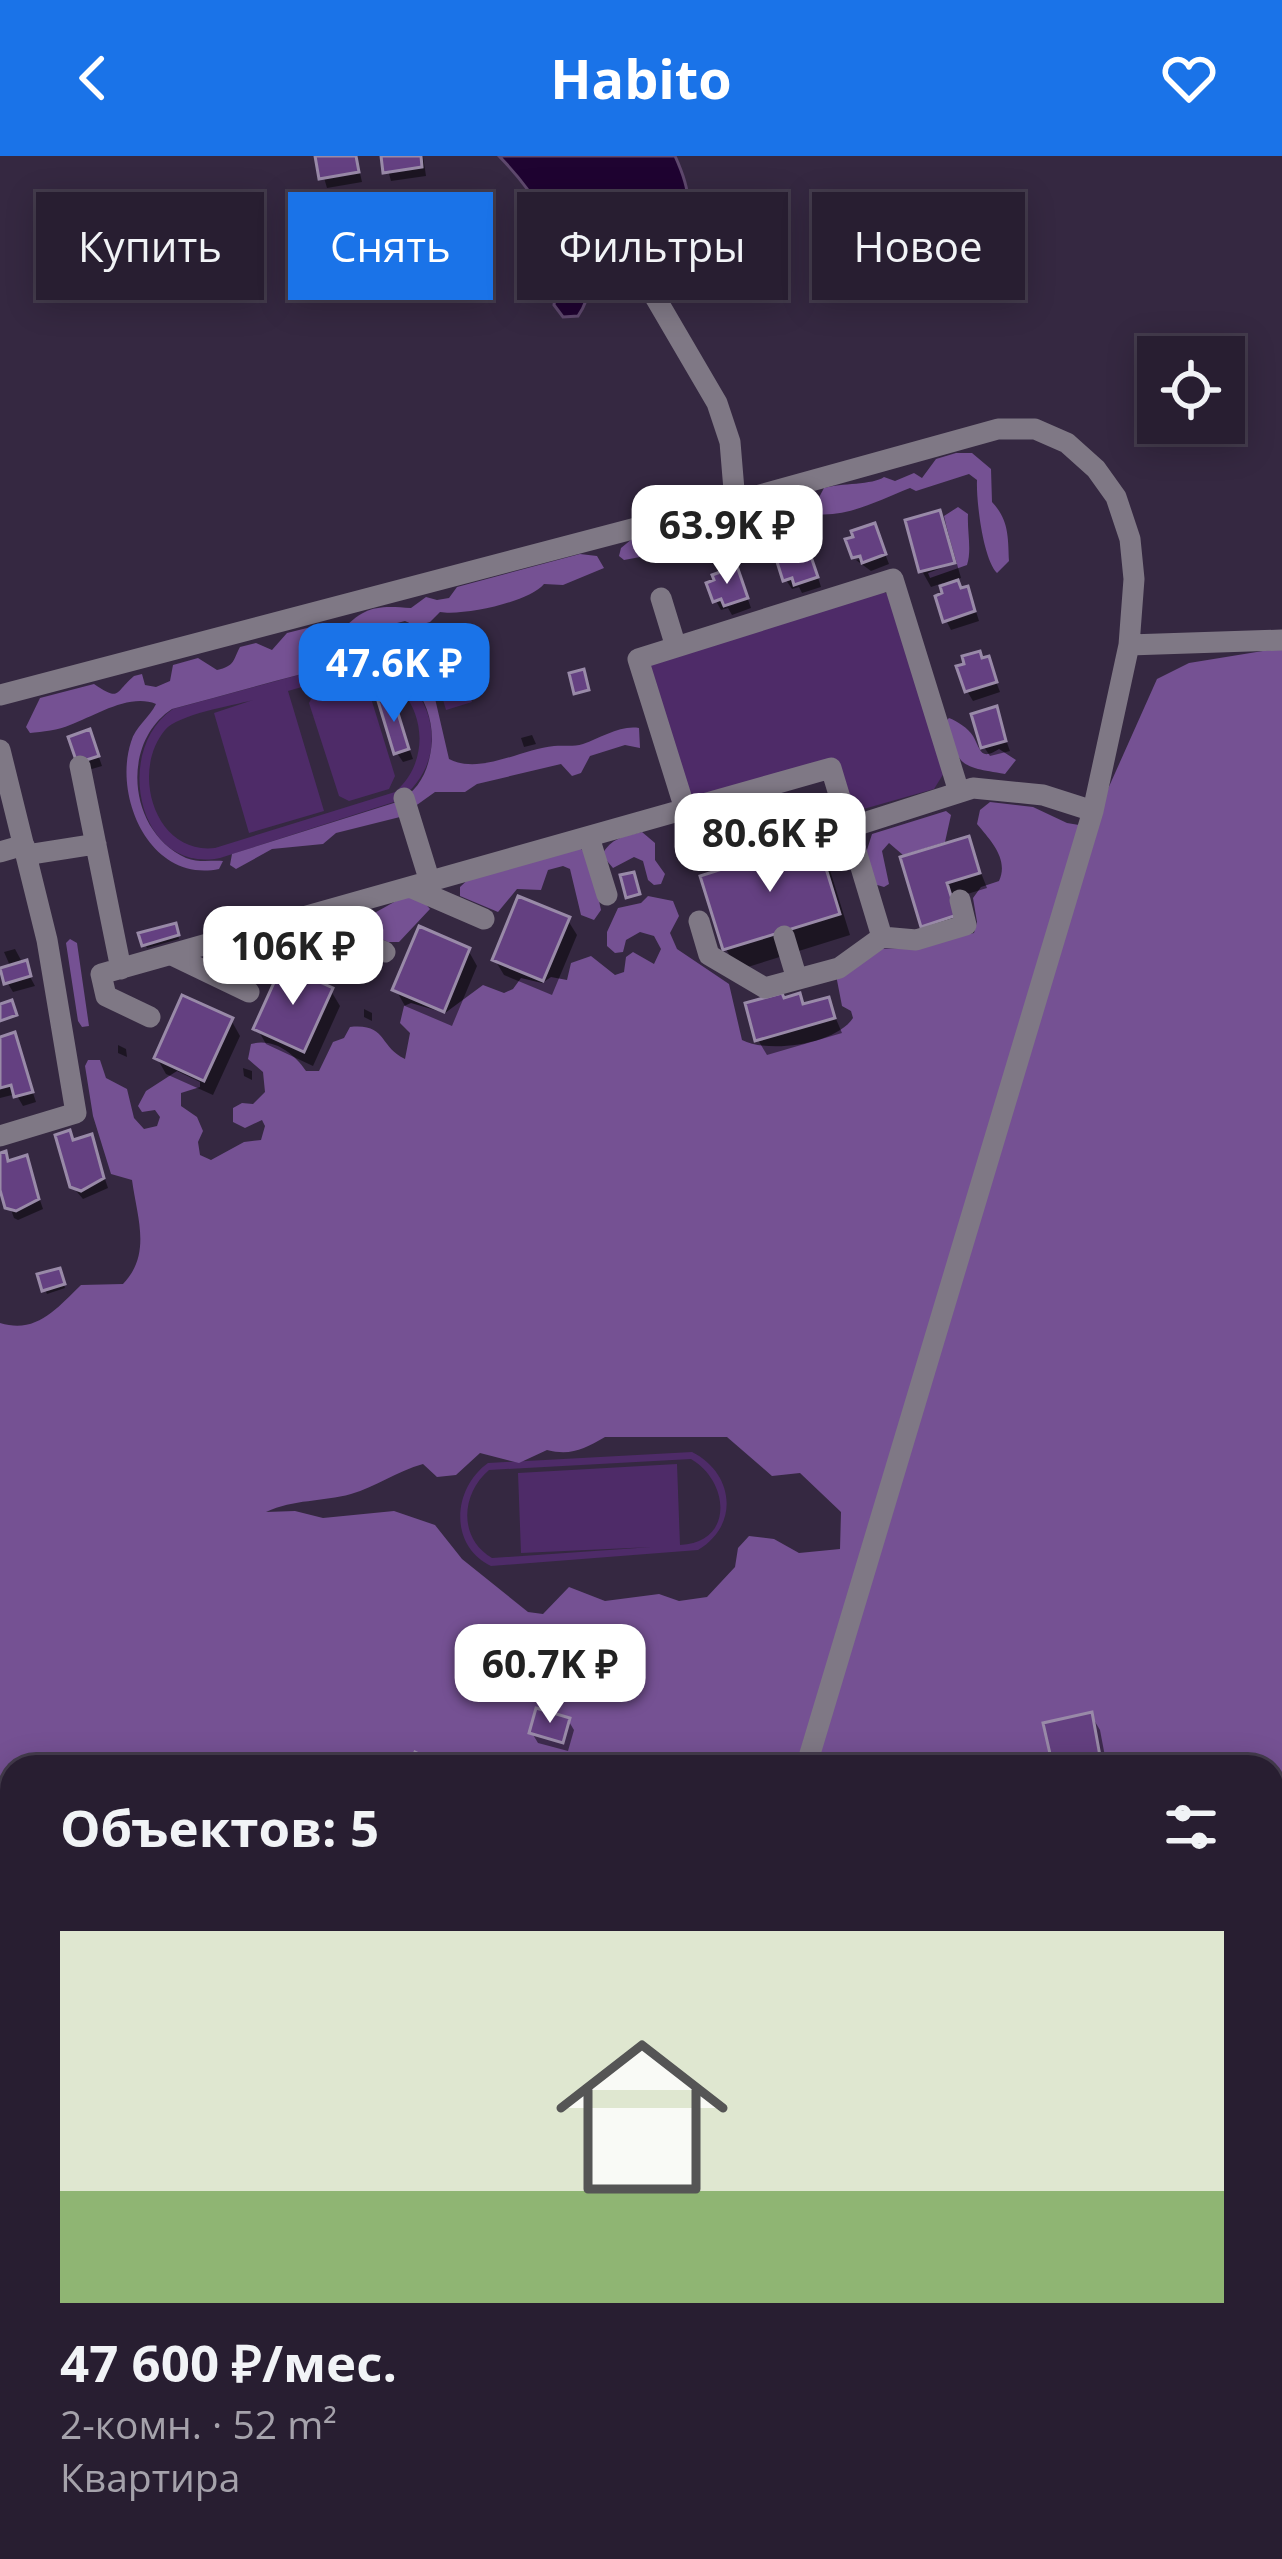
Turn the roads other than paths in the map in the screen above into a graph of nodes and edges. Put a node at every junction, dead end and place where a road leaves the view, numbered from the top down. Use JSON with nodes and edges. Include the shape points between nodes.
{"nodes":[{"id":1,"x":657,"y":300,"type":"edge"},
{"id":2,"x":735,"y":502,"type":"junction"},
{"id":3,"x":661,"y":598,"type":"dead end"},
{"id":4,"x":1282,"y":640,"type":"edge"},
{"id":5,"x":1129,"y":645,"type":"junction"},
{"id":6,"x":676,"y":647,"type":"junction"},
{"id":7,"x":638,"y":659,"type":"junction"},
{"id":8,"x":616,"y":666,"type":"dead end"},
{"id":9,"x":0,"y":695,"type":"edge"},
{"id":10,"x":0,"y":750,"type":"edge"},
{"id":11,"x":80,"y":766,"type":"dead end"},
{"id":12,"x":959,"y":792,"type":"junction"},
{"id":13,"x":404,"y":798,"type":"dead end"},
{"id":14,"x":685,"y":809,"type":"junction"},
{"id":15,"x":1093,"y":811,"type":"junction"},
{"id":16,"x":848,"y":828,"type":"junction"},
{"id":17,"x":589,"y":836,"type":"junction"},
{"id":18,"x":96,"y":844,"type":"junction"},
{"id":19,"x":25,"y":850,"type":"junction"},
{"id":20,"x":0,"y":852,"type":"edge"},
{"id":21,"x":420,"y":884,"type":"junction"},
{"id":22,"x":608,"y":895,"type":"dead end"},
{"id":23,"x":960,"y":901,"type":"dead end"},
{"id":24,"x":301,"y":918,"type":"junction"},
{"id":25,"x":484,"y":919,"type":"dead end"},
{"id":26,"x":699,"y":920,"type":"dead end"},
{"id":27,"x":784,"y":936,"type":"dead end"},
{"id":28,"x":882,"y":937,"type":"junction"},
{"id":29,"x":385,"y":952,"type":"dead end"},
{"id":30,"x":172,"y":955,"type":"junction"},
{"id":31,"x":121,"y":969,"type":"junction"},
{"id":32,"x":796,"y":980,"type":"junction"},
{"id":33,"x":249,"y":992,"type":"dead end"},
{"id":34,"x":150,"y":1017,"type":"dead end"},
{"id":35,"x":0,"y":1136,"type":"edge"},
{"id":36,"x":810,"y":1755,"type":"edge"}],
"edges":[{"from":1,"to":2,"type":"street","via":[[717,403]]},
{"from":2,"to":5,"type":"street","via":[[998,429],[1035,429],[1067,442],[1117,497],[1134,579]]},
{"from":2,"to":9,"type":"street"},
{"from":3,"to":6,"type":"street"},
{"from":4,"to":5,"type":"street"},
{"from":5,"to":15,"type":"street"},
{"from":6,"to":7,"type":"street"},
{"from":6,"to":12,"type":"street","via":[[893,579]]},
{"from":7,"to":8,"type":"street"},
{"from":7,"to":14,"type":"street"},
{"from":10,"to":19,"type":"street"},
{"from":11,"to":18,"type":"street"},
{"from":12,"to":15,"type":"street","via":[[1043,795]]},
{"from":12,"to":16,"type":"street"},
{"from":13,"to":21,"type":"street"},
{"from":14,"to":16,"type":"street","via":[[831,768]]},
{"from":14,"to":17,"type":"street"},
{"from":15,"to":36,"type":"street"},
{"from":16,"to":28,"type":"street"},
{"from":17,"to":21,"type":"street"},
{"from":17,"to":22,"type":"street"},
{"from":18,"to":19,"type":"street"},
{"from":18,"to":31,"type":"street"},
{"from":19,"to":20,"type":"street"},
{"from":19,"to":35,"type":"street","via":[[76,1113]]},
{"from":21,"to":24,"type":"street"},
{"from":21,"to":25,"type":"street"},
{"from":23,"to":28,"type":"street","via":[[966,925],[916,940]]},
{"from":24,"to":29,"type":"street"},
{"from":24,"to":30,"type":"street"},
{"from":26,"to":32,"type":"street","via":[[709,955],[765,988]]},
{"from":27,"to":32,"type":"street"},
{"from":28,"to":32,"type":"street","via":[[839,968]]},
{"from":30,"to":31,"type":"street"},
{"from":30,"to":33,"type":"street"},
{"from":31,"to":34,"type":"street","via":[[101,974],[106,996]]}]}
